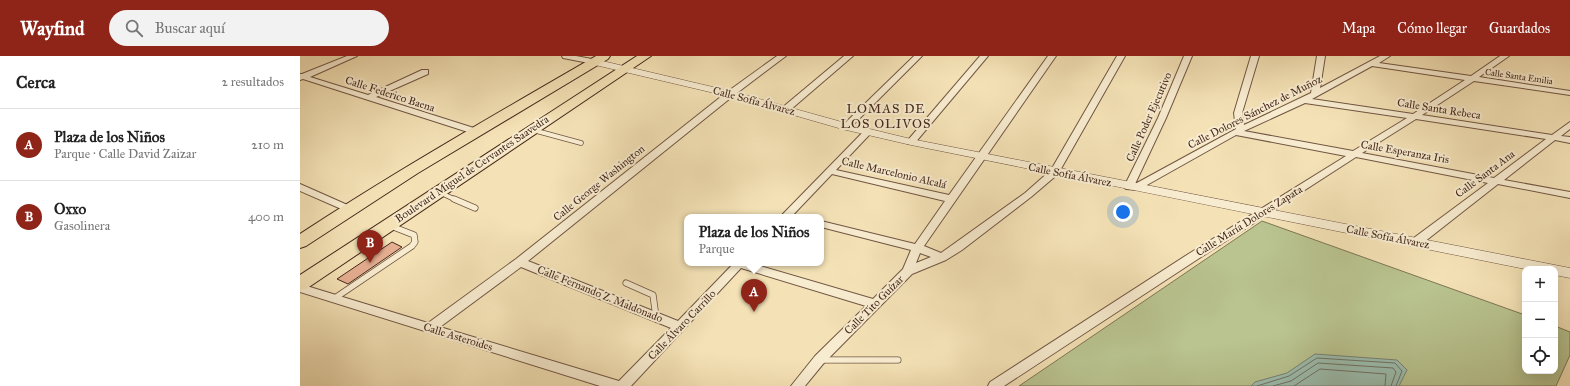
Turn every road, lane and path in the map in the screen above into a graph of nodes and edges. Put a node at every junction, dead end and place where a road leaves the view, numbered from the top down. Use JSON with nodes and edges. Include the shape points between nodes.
{"nodes":[{"id":1,"x":353,"y":56,"type":"edge"},
{"id":2,"x":566,"y":56,"type":"edge"},
{"id":3,"x":645,"y":56,"type":"edge"},
{"id":4,"x":782,"y":56,"type":"edge"},
{"id":5,"x":849,"y":56,"type":"edge"},
{"id":6,"x":918,"y":56,"type":"edge"},
{"id":7,"x":984,"y":56,"type":"edge"},
{"id":8,"x":1052,"y":56,"type":"edge"},
{"id":9,"x":1121,"y":56,"type":"edge"},
{"id":10,"x":1188,"y":56,"type":"edge"},
{"id":11,"x":1255,"y":56,"type":"edge"},
{"id":12,"x":1321,"y":56,"type":"edge"},
{"id":13,"x":1386,"y":56,"type":"edge"},
{"id":14,"x":1505,"y":56,"type":"edge"},
{"id":15,"x":599,"y":59,"type":"edge"},
{"id":16,"x":1370,"y":64,"type":"junction"},
{"id":17,"x":625,"y":69,"type":"junction"},
{"id":18,"x":425,"y":72,"type":"dead end"},
{"id":19,"x":301,"y":77,"type":"edge"},
{"id":20,"x":1473,"y":79,"type":"junction"},
{"id":21,"x":1570,"y":92,"type":"edge"},
{"id":22,"x":730,"y":94,"type":"junction"},
{"id":23,"x":1315,"y":94,"type":"junction"},
{"id":24,"x":368,"y":98,"type":"junction"},
{"id":25,"x":1304,"y":100,"type":"junction"},
{"id":26,"x":786,"y":109,"type":"junction"},
{"id":27,"x":1414,"y":116,"type":"junction"},
{"id":28,"x":1570,"y":124,"type":"edge"},
{"id":29,"x":846,"y":127,"type":"junction"},
{"id":30,"x":532,"y":129,"type":"junction"},
{"id":31,"x":474,"y":131,"type":"junction"},
{"id":32,"x":1238,"y":131,"type":"junction"},
{"id":33,"x":868,"y":132,"type":"junction"},
{"id":34,"x":1554,"y":137,"type":"junction"},
{"id":35,"x":1570,"y":140,"type":"edge"},
{"id":36,"x":911,"y":142,"type":"junction"},
{"id":37,"x":581,"y":144,"type":"dead end"},
{"id":38,"x":1354,"y":155,"type":"junction"},
{"id":39,"x":981,"y":157,"type":"junction"},
{"id":40,"x":830,"y":171,"type":"junction"},
{"id":41,"x":1055,"y":172,"type":"junction"},
{"id":42,"x":1495,"y":181,"type":"junction"},
{"id":43,"x":300,"y":187,"type":"edge"},
{"id":44,"x":1132,"y":187,"type":"junction"},
{"id":45,"x":438,"y":191,"type":"junction"},
{"id":46,"x":1570,"y":195,"type":"edge"},
{"id":47,"x":952,"y":199,"type":"junction"},
{"id":48,"x":475,"y":208,"type":"dead end"},
{"id":49,"x":349,"y":209,"type":"junction"},
{"id":50,"x":1261,"y":213,"type":"junction"},
{"id":51,"x":791,"y":214,"type":"edge"},
{"id":52,"x":388,"y":225,"type":"junction"},
{"id":53,"x":824,"y":225,"type":"edge"},
{"id":54,"x":300,"y":242,"type":"edge"},
{"id":55,"x":1415,"y":243,"type":"junction"},
{"id":56,"x":917,"y":248,"type":"junction"},
{"id":57,"x":942,"y":256,"type":"junction"},
{"id":58,"x":520,"y":262,"type":"junction"},
{"id":59,"x":737,"y":266,"type":"edge"},
{"id":60,"x":750,"y":266,"type":"edge"},
{"id":61,"x":1534,"y":266,"type":"edge"},
{"id":62,"x":908,"y":271,"type":"junction"},
{"id":63,"x":1558,"y":271,"type":"edge"},
{"id":64,"x":1570,"y":273,"type":"edge"},
{"id":65,"x":626,"y":283,"type":"dead end"},
{"id":66,"x":300,"y":284,"type":"edge"},
{"id":67,"x":300,"y":288,"type":"edge"},
{"id":68,"x":335,"y":298,"type":"junction"},
{"id":69,"x":875,"y":304,"type":"junction"},
{"id":70,"x":656,"y":317,"type":"junction"},
{"id":71,"x":680,"y":327,"type":"junction"},
{"id":72,"x":430,"y":328,"type":"junction"},
{"id":73,"x":819,"y":360,"type":"junction"},
{"id":74,"x":898,"y":360,"type":"dead end"},
{"id":75,"x":617,"y":386,"type":"edge"},
{"id":76,"x":623,"y":386,"type":"edge"},
{"id":77,"x":797,"y":386,"type":"edge"},
{"id":78,"x":994,"y":386,"type":"edge"}],
"edges":[{"from":1,"to":19,"type":"street"},
{"from":2,"to":15,"type":"street"},
{"from":3,"to":17,"type":"main road","name":"Boulevard Miguel de Cervantes Saavedra"},
{"from":4,"to":22,"type":"street","name":"Calle George Washington"},
{"from":5,"to":26,"type":"street"},
{"from":6,"to":29,"type":"street"},
{"from":7,"to":36,"type":"street"},
{"from":8,"to":39,"type":"street","name":"Calle Tito Guízar"},
{"from":9,"to":41,"type":"street"},
{"from":10,"to":44,"type":"street","name":"Calle Poder Ejecutivo"},
{"from":11,"to":32,"type":"street","via":[[1238,113]]},
{"from":12,"to":23,"type":"street"},
{"from":13,"to":16,"type":"street","name":"Calle Dolores Sánchez de Muñoz"},
{"from":14,"to":20,"type":"street","name":"Calle María Dolores Zapata"},
{"from":15,"to":17,"type":"street","name":"Calle Sofía Álvarez"},
{"from":15,"to":31,"type":"main road"},
{"from":16,"to":20,"type":"street","name":"Calle Santa Emilia"},
{"from":16,"to":23,"type":"street","name":"Calle Dolores Sánchez de Muñoz"},
{"from":17,"to":22,"type":"street","name":"Calle Sofía Álvarez"},
{"from":17,"to":30,"type":"main road","name":"Boulevard Miguel de Cervantes Saavedra"},
{"from":18,"to":24,"type":"street"},
{"from":19,"to":24,"type":"street","name":"Calle Federico Baena"},
{"from":20,"to":21,"type":"street","name":"Calle Santa Emilia"},
{"from":20,"to":27,"type":"street","name":"Calle María Dolores Zapata"},
{"from":22,"to":26,"type":"street","name":"Calle Sofía Álvarez"},
{"from":22,"to":58,"type":"street","name":"Calle George Washington"},
{"from":23,"to":25,"type":"street","name":"Calle Dolores Sánchez de Muñoz"},
{"from":24,"to":31,"type":"street","name":"Calle Federico Baena"},
{"from":25,"to":27,"type":"street","name":"Calle Santa Rebeca"},
{"from":25,"to":32,"type":"street","name":"Calle Dolores Sánchez de Muñoz"},
{"from":26,"to":29,"type":"street","name":"Calle Sofía Álvarez"},
{"from":27,"to":34,"type":"street","name":"Calle Santa Rebeca"},
{"from":27,"to":38,"type":"street","name":"Calle María Dolores Zapata"},
{"from":28,"to":34,"type":"street","name":"Calle Santa Ana"},
{"from":29,"to":33,"type":"street","name":"Calle Sofía Álvarez"},
{"from":30,"to":37,"type":"lane"},
{"from":30,"to":45,"type":"main road","name":"Boulevard Miguel de Cervantes Saavedra"},
{"from":31,"to":49,"type":"main road"},
{"from":32,"to":38,"type":"street","name":"Calle Esperanza Iris"},
{"from":32,"to":44,"type":"street","name":"Calle Dolores Sánchez de Muñoz"},
{"from":33,"to":36,"type":"street","name":"Calle Sofía Álvarez"},
{"from":33,"to":40,"type":"street"},
{"from":34,"to":35,"type":"street","name":"Calle Santa Rebeca"},
{"from":34,"to":42,"type":"street","name":"Calle Santa Ana"},
{"from":36,"to":39,"type":"street","name":"Calle Sofía Álvarez"},
{"from":38,"to":42,"type":"street","name":"Calle Esperanza Iris"},
{"from":38,"to":50,"type":"street","name":"Calle María Dolores Zapata"},
{"from":39,"to":41,"type":"street","name":"Calle Sofía Álvarez"},
{"from":39,"to":47,"type":"street","name":"Calle Tito Guízar"},
{"from":40,"to":47,"type":"street","name":"Calle Marcelonio Alcalá"},
{"from":40,"to":51,"type":"street"},
{"from":41,"to":44,"type":"street","name":"Calle Sofía Álvarez"},
{"from":41,"to":57,"type":"street","via":[[1028,195]]},
{"from":42,"to":46,"type":"street","name":"Calle Esperanza Iris"},
{"from":42,"to":55,"type":"street","name":"Calle Santa Ana"},
{"from":43,"to":49,"type":"street"},
{"from":44,"to":50,"type":"street","name":"Calle Sofía Álvarez"},
{"from":45,"to":48,"type":"lane"},
{"from":45,"to":52,"type":"main road","name":"Boulevard Miguel de Cervantes Saavedra"},
{"from":47,"to":56,"type":"street","name":"Calle Tito Guízar"},
{"from":49,"to":54,"type":"main road"},
{"from":50,"to":55,"type":"street","name":"Calle Sofía Álvarez"},
{"from":50,"to":78,"type":"street","name":"Calle María Dolores Zapata"},
{"from":52,"to":66,"type":"main road","name":"Boulevard Miguel de Cervantes Saavedra"},
{"from":52,"to":68,"type":"lane","via":[[414,235],[412,246]]},
{"from":53,"to":56,"type":"street"},
{"from":55,"to":61,"type":"street","name":"Calle Sofía Álvarez"},
{"from":56,"to":57,"type":"street"},
{"from":56,"to":62,"type":"street","name":"Calle Tito Guízar"},
{"from":57,"to":62,"type":"street"},
{"from":58,"to":70,"type":"street","name":"Calle Fernando Z. Maldonado"},
{"from":58,"to":72,"type":"street","name":"Calle George Washington"},
{"from":59,"to":71,"type":"street","name":"Calle Álvaro Carrillo"},
{"from":60,"to":69,"type":"street"},
{"from":62,"to":69,"type":"street","name":"Calle Tito Guízar"},
{"from":63,"to":64,"type":"street"},
{"from":65,"to":70,"type":"lane","via":[[653,296]]},
{"from":67,"to":68,"type":"street","name":"Calle Asteroides"},
{"from":68,"to":72,"type":"street","name":"Calle Asteroides"},
{"from":69,"to":73,"type":"street","name":"Calle Tito Guízar"},
{"from":70,"to":71,"type":"street","name":"Calle Fernando Z. Maldonado"},
{"from":71,"to":76,"type":"street","name":"Calle Álvaro Carrillo"},
{"from":72,"to":75,"type":"street","name":"Calle Asteroides"},
{"from":73,"to":74,"type":"lane"},
{"from":73,"to":77,"type":"street","name":"Calle Tito Guízar"}]}
